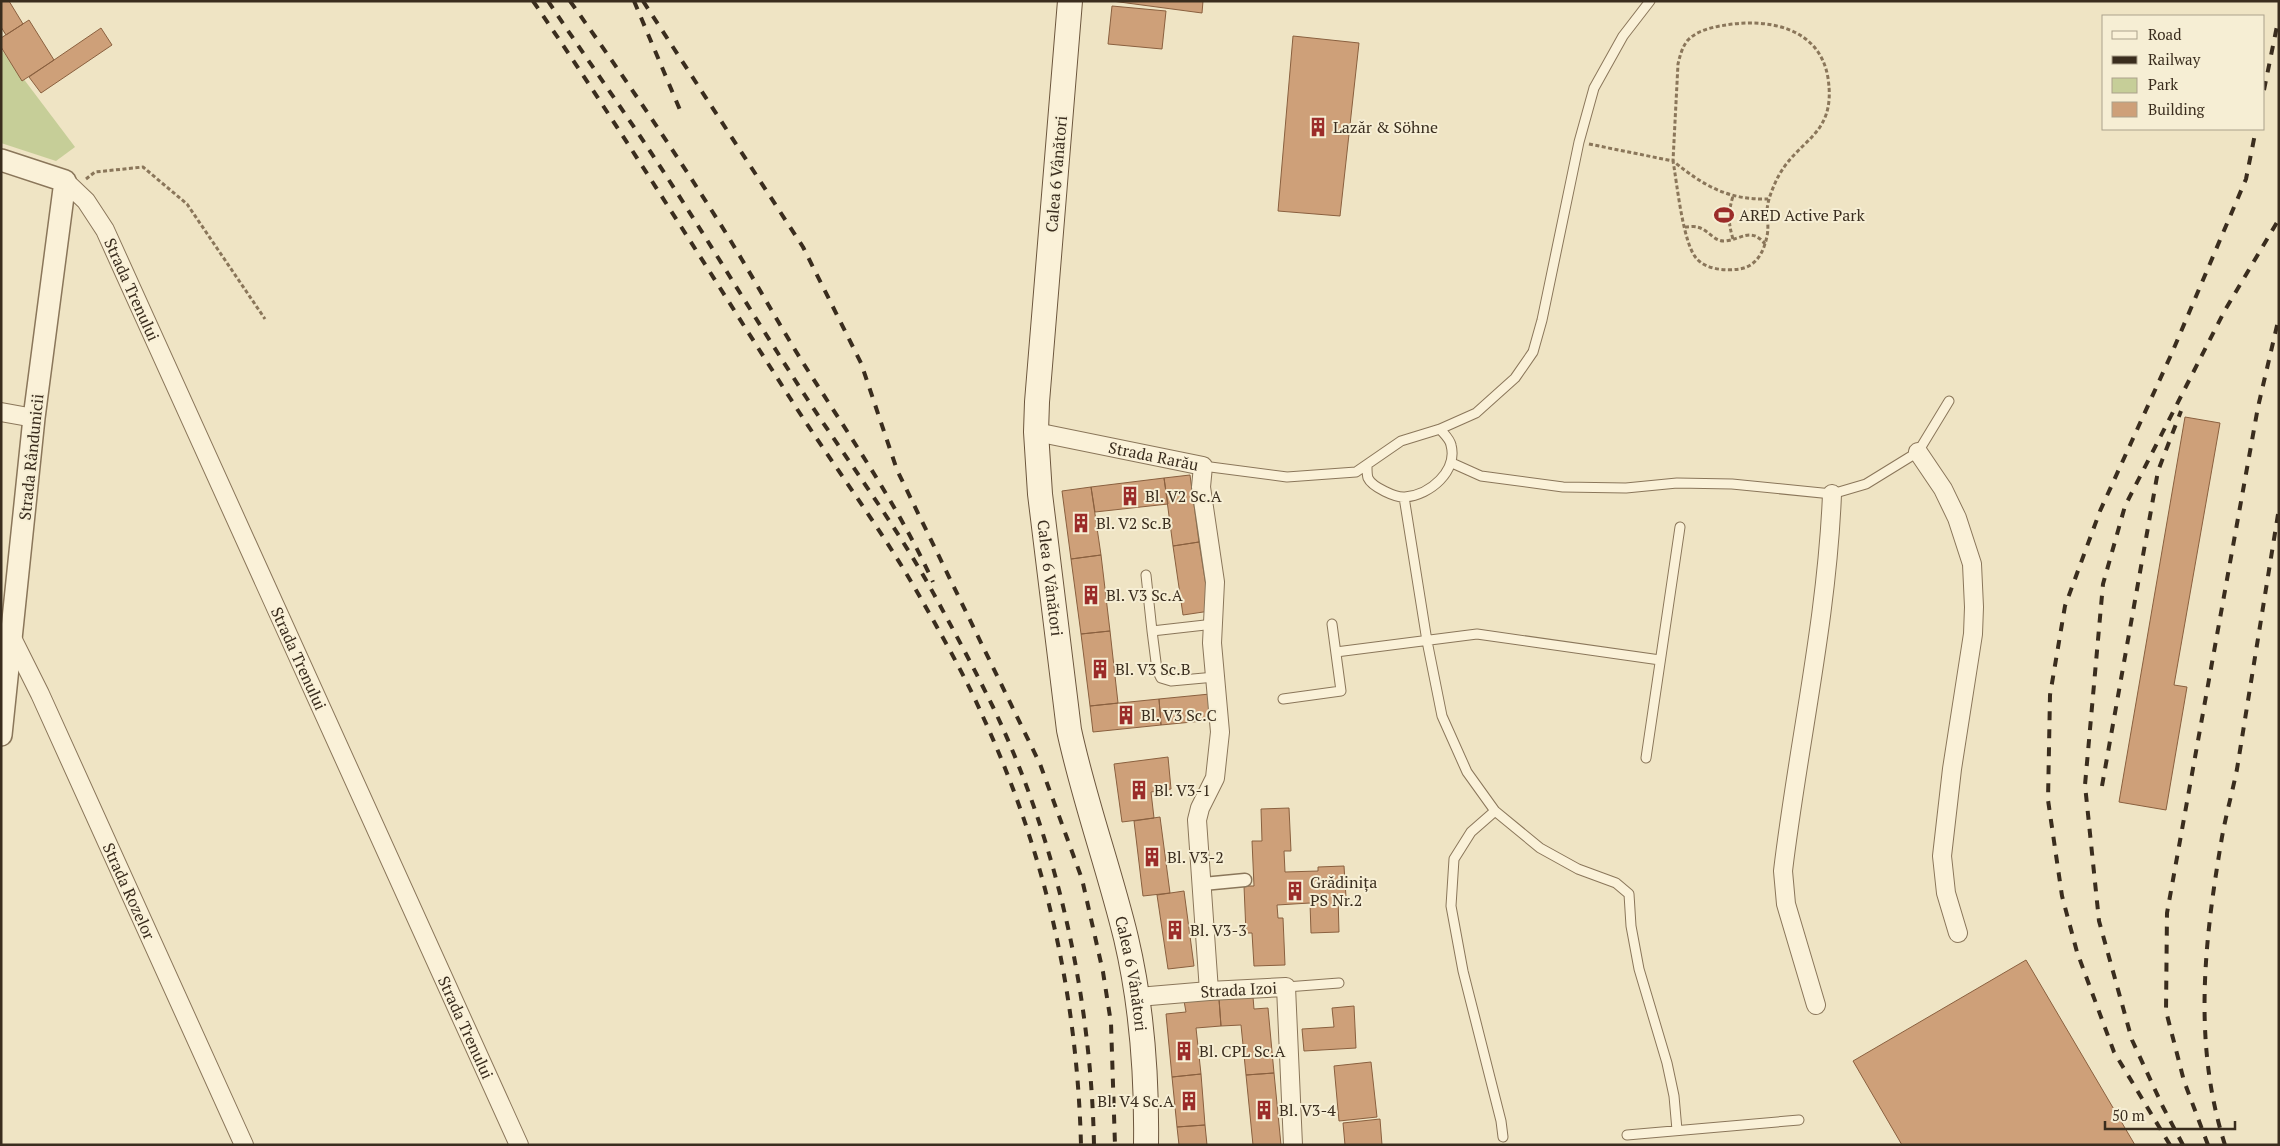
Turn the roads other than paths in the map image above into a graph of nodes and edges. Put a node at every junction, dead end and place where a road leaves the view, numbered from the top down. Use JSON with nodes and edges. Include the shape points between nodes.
{"nodes":[{"id":1,"x":1070,"y":1,"type":"edge"},
{"id":2,"x":1650,"y":1,"type":"edge"},
{"id":3,"x":1,"y":160,"type":"edge"},
{"id":4,"x":70,"y":185,"type":"junction"},
{"id":5,"x":1949,"y":401,"type":"dead end"},
{"id":6,"x":1,"y":412,"type":"edge"},
{"id":7,"x":34,"y":418,"type":"junction"},
{"id":8,"x":1440,"y":429,"type":"junction"},
{"id":9,"x":1036,"y":432,"type":"junction"},
{"id":10,"x":1918,"y":452,"type":"junction"},
{"id":11,"x":1452,"y":463,"type":"junction"},
{"id":12,"x":1203,"y":466,"type":"junction"},
{"id":13,"x":1367,"y":466,"type":"junction"},
{"id":14,"x":1832,"y":494,"type":"junction"},
{"id":15,"x":1404,"y":498,"type":"junction"},
{"id":16,"x":1680,"y":527,"type":"dead end"},
{"id":17,"x":1146,"y":575,"type":"dead end"},
{"id":18,"x":1214,"y":624,"type":"junction"},
{"id":19,"x":1332,"y":624,"type":"dead end"},
{"id":20,"x":1152,"y":631,"type":"junction"},
{"id":21,"x":12,"y":638,"type":"junction"},
{"id":22,"x":1427,"y":640,"type":"junction"},
{"id":23,"x":1336,"y":652,"type":"junction"},
{"id":24,"x":1660,"y":660,"type":"junction"},
{"id":25,"x":1215,"y":677,"type":"junction"},
{"id":26,"x":1283,"y":699,"type":"dead end"},
{"id":27,"x":1,"y":734,"type":"edge"},
{"id":28,"x":1646,"y":758,"type":"dead end"},
{"id":29,"x":1495,"y":811,"type":"junction"},
{"id":30,"x":1245,"y":880,"type":"dead end"},
{"id":31,"x":1203,"y":884,"type":"junction"},
{"id":32,"x":1958,"y":933,"type":"dead end"},
{"id":33,"x":1339,"y":983,"type":"dead end"},
{"id":34,"x":1286,"y":987,"type":"junction"},
{"id":35,"x":1209,"y":991,"type":"junction"},
{"id":36,"x":1138,"y":998,"type":"junction"},
{"id":37,"x":1816,"y":1005,"type":"dead end"},
{"id":38,"x":1799,"y":1120,"type":"dead end"},
{"id":39,"x":1677,"y":1130,"type":"junction"},
{"id":40,"x":1627,"y":1135,"type":"dead end"},
{"id":41,"x":1503,"y":1137,"type":"dead end"},
{"id":42,"x":244,"y":1145,"type":"edge"},
{"id":43,"x":519,"y":1145,"type":"edge"},
{"id":44,"x":1146,"y":1145,"type":"edge"},
{"id":45,"x":1293,"y":1145,"type":"edge"}],
"edges":[{"from":1,"to":9,"type":"main road","name":"Calea 6 Vânători"},
{"from":2,"to":8,"type":"lane","via":[[1623,36],[1594,88],[1533,352],[1515,378],[1476,413]]},
{"from":3,"to":4,"type":"street"},
{"from":4,"to":7,"type":"street","name":"Strada Rândunicii"},
{"from":4,"to":43,"type":"street","name":"Strada Trenului","via":[[96,214],[105,230]]},
{"from":5,"to":10,"type":"lane"},
{"from":6,"to":7,"type":"street"},
{"from":7,"to":21,"type":"street","name":"Strada Rândunicii"},
{"from":8,"to":11,"type":"lane","via":[[1451,443]]},
{"from":8,"to":13,"type":"lane","via":[[1401,441]]},
{"from":9,"to":12,"type":"street","name":"Strada Rarău"},
{"from":9,"to":36,"type":"main road","name":"Calea 6 Vânători","via":[[1040,494],[1069,730],[1126,937]]},
{"from":10,"to":14,"type":"lane","via":[[1866,484]]},
{"from":10,"to":32,"type":"street","via":[[1943,488],[1972,564],[1973,634],[1942,856],[1946,893]]},
{"from":11,"to":14,"type":"lane","via":[[1481,476],[1563,488],[1732,484]]},
{"from":11,"to":15,"type":"lane","via":[[1444,477]]},
{"from":12,"to":13,"type":"lane","via":[[1287,477],[1356,472]]},
{"from":12,"to":18,"type":"street","name":"Strada Rarău","via":[[1201,487],[1215,582]]},
{"from":13,"to":15,"type":"lane","via":[[1368,478],[1379,489]]},
{"from":14,"to":37,"type":"street","via":[[1820,621],[1783,871],[1786,904]]},
{"from":15,"to":22,"type":"lane"},
{"from":16,"to":24,"type":"lane"},
{"from":17,"to":20,"type":"lane"},
{"from":18,"to":20,"type":"lane"},
{"from":18,"to":25,"type":"street","name":"Strada Rarău"},
{"from":19,"to":23,"type":"lane"},
{"from":20,"to":25,"type":"lane","via":[[1161,678],[1171,681]]},
{"from":21,"to":27,"type":"street","name":"Strada Rândunicii"},
{"from":21,"to":42,"type":"street","name":"Strada Rozelor","via":[[49,712]]},
{"from":22,"to":23,"type":"lane"},
{"from":22,"to":24,"type":"lane","via":[[1477,634]]},
{"from":22,"to":29,"type":"lane","via":[[1442,716],[1467,772]]},
{"from":23,"to":26,"type":"lane","via":[[1341,691]]},
{"from":24,"to":28,"type":"lane"},
{"from":25,"to":31,"type":"street","name":"Strada Rarău","via":[[1220,720],[1215,778],[1197,820]]},
{"from":29,"to":39,"type":"lane","via":[[1540,848],[1578,869],[1616,883],[1629,894],[1639,969],[1667,1063]]},
{"from":29,"to":41,"type":"lane","via":[[1471,832],[1454,859],[1451,906],[1462,971]]},
{"from":30,"to":31,"type":"street"},
{"from":31,"to":35,"type":"street","name":"Strada Rarău"},
{"from":33,"to":34,"type":"lane","name":"Strada Izoi"},
{"from":34,"to":35,"type":"street","name":"Strada Izoi"},
{"from":34,"to":45,"type":"street"},
{"from":35,"to":36,"type":"street","name":"Strada Izoi"},
{"from":36,"to":44,"type":"main road","name":"Calea 6 Vânători","via":[[1146,1070]]},
{"from":38,"to":39,"type":"lane"},
{"from":39,"to":40,"type":"lane"}]}
